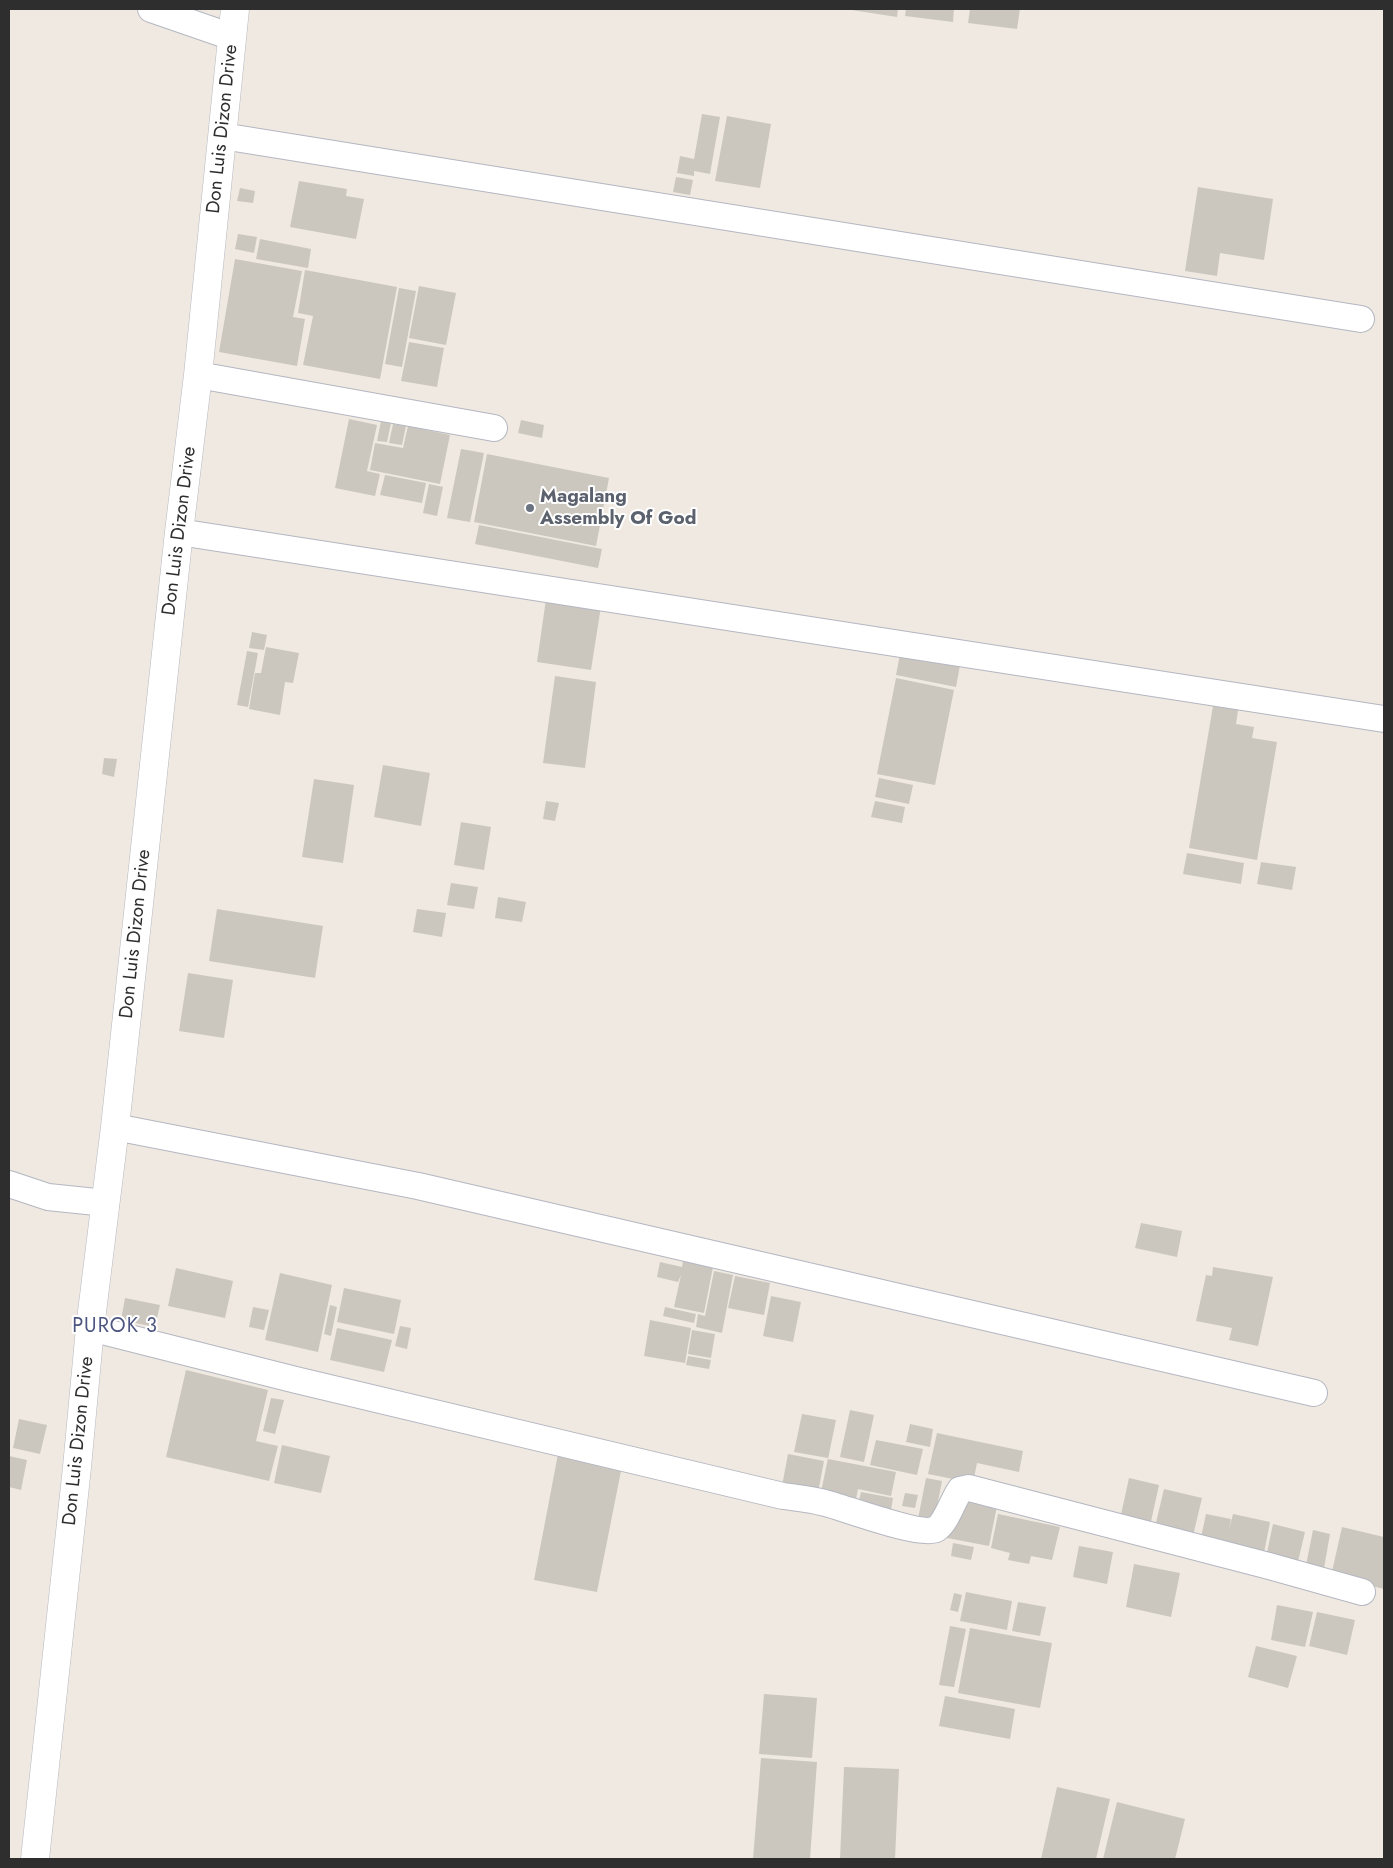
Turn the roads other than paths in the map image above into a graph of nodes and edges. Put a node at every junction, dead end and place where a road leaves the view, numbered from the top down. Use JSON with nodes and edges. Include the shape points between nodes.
{"nodes":[{"id":1,"x":151,"y":9,"type":"edge"},
{"id":2,"x":235,"y":9,"type":"edge"},
{"id":3,"x":232,"y":37,"type":"junction"},
{"id":4,"x":222,"y":136,"type":"junction"},
{"id":5,"x":1361,"y":319,"type":"dead end"},
{"id":6,"x":198,"y":374,"type":"junction"},
{"id":7,"x":494,"y":428,"type":"dead end"},
{"id":8,"x":179,"y":532,"type":"junction"},
{"id":9,"x":1384,"y":719,"type":"edge"},
{"id":10,"x":115,"y":1127,"type":"junction"},
{"id":11,"x":9,"y":1184,"type":"edge"},
{"id":12,"x":106,"y":1203,"type":"junction"},
{"id":13,"x":90,"y":1328,"type":"junction"},
{"id":14,"x":1314,"y":1393,"type":"dead end"},
{"id":15,"x":1362,"y":1592,"type":"dead end"},
{"id":16,"x":35,"y":1859,"type":"edge"}],
"edges":[{"from":1,"to":3,"type":"street"},
{"from":2,"to":3,"type":"street","name":"Don Luis Dizon Drive"},
{"from":3,"to":4,"type":"street","name":"Don Luis Dizon Drive"},
{"from":4,"to":5,"type":"street"},
{"from":4,"to":6,"type":"street","name":"Don Luis Dizon Drive"},
{"from":6,"to":7,"type":"street"},
{"from":6,"to":8,"type":"street","name":"Don Luis Dizon Drive"},
{"from":8,"to":9,"type":"street"},
{"from":8,"to":10,"type":"street","name":"Don Luis Dizon Drive"},
{"from":10,"to":12,"type":"street","name":"Don Luis Dizon Drive"},
{"from":10,"to":14,"type":"street","via":[[418,1186]]},
{"from":11,"to":12,"type":"street","via":[[48,1197]]},
{"from":12,"to":13,"type":"street","name":"Don Luis Dizon Drive"},
{"from":13,"to":15,"type":"street","via":[[783,1496],[823,1502],[912,1529],[936,1529],[960,1490],[969,1488]]},
{"from":13,"to":16,"type":"street","name":"Don Luis Dizon Drive"}]}
